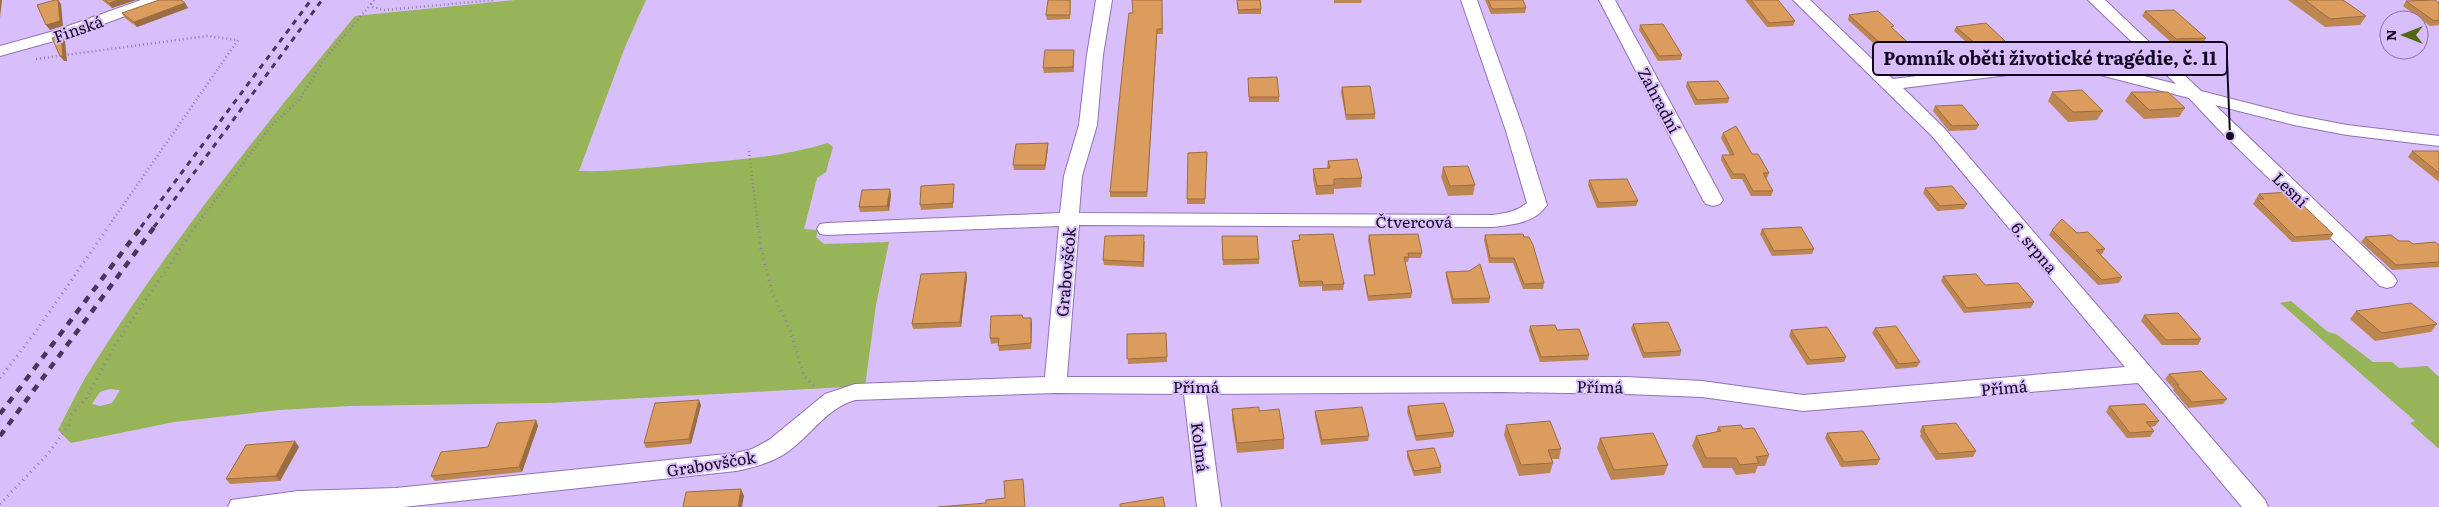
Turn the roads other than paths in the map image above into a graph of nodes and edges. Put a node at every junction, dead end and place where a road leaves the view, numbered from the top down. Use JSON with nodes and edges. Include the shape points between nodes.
{"nodes":[{"id":1,"x":155,"y":0,"type":"edge"},
{"id":2,"x":1104,"y":0,"type":"edge"},
{"id":3,"x":1469,"y":0,"type":"edge"},
{"id":4,"x":1607,"y":0,"type":"edge"},
{"id":5,"x":1801,"y":0,"type":"edge"},
{"id":6,"x":2096,"y":0,"type":"edge"},
{"id":7,"x":0,"y":51,"type":"edge"},
{"id":8,"x":1891,"y":84,"type":"junction"},
{"id":9,"x":2195,"y":96,"type":"junction"},
{"id":10,"x":2439,"y":141,"type":"edge"},
{"id":11,"x":1713,"y":200,"type":"dead end"},
{"id":12,"x":1070,"y":218,"type":"junction"},
{"id":13,"x":827,"y":229,"type":"dead end"},
{"id":14,"x":2387,"y":281,"type":"dead end"},
{"id":15,"x":2143,"y":374,"type":"junction"},
{"id":16,"x":1055,"y":385,"type":"junction"},
{"id":17,"x":1194,"y":386,"type":"junction"},
{"id":18,"x":394,"y":502,"type":"edge"},
{"id":19,"x":240,"y":507,"type":"edge"},
{"id":20,"x":1209,"y":507,"type":"edge"},
{"id":21,"x":2256,"y":507,"type":"edge"}],
"edges":[{"from":1,"to":7,"type":"street","name":"Finská","via":[[93,24]]},
{"from":2,"to":12,"type":"street","name":"Grabovščok","via":[[1088,125],[1073,176]]},
{"from":3,"to":12,"type":"street","name":"Čtvercová","via":[[1537,205],[1529,213],[1494,221]]},
{"from":4,"to":11,"type":"street","name":"Zahradní"},
{"from":5,"to":8,"type":"street","name":"6. srpna","via":[[1861,60]]},
{"from":6,"to":9,"type":"street","via":[[2174,72]]},
{"from":8,"to":9,"type":"street","name":"Lesní","via":[[2063,63]]},
{"from":8,"to":15,"type":"street","name":"6. srpna","via":[[1938,132]]},
{"from":9,"to":10,"type":"street","name":"Lesní","via":[[2347,130]]},
{"from":9,"to":14,"type":"street","name":"Lesní"},
{"from":12,"to":13,"type":"street","name":"Grabovščok"},
{"from":12,"to":16,"type":"street","name":"Grabovščok"},
{"from":15,"to":17,"type":"street","name":"Přímá","via":[[1803,403],[1687,388],[1448,383]]},
{"from":15,"to":21,"type":"street","name":"6. srpna"},
{"from":16,"to":17,"type":"street","name":"Přímá"},
{"from":16,"to":18,"type":"street","name":"Grabovščok","via":[[855,392],[830,400],[783,443],[759,457]]},
{"from":17,"to":20,"type":"street","name":"Kolmá"},
{"from":18,"to":19,"type":"street","name":"Grabovščok","via":[[363,497]]}]}
